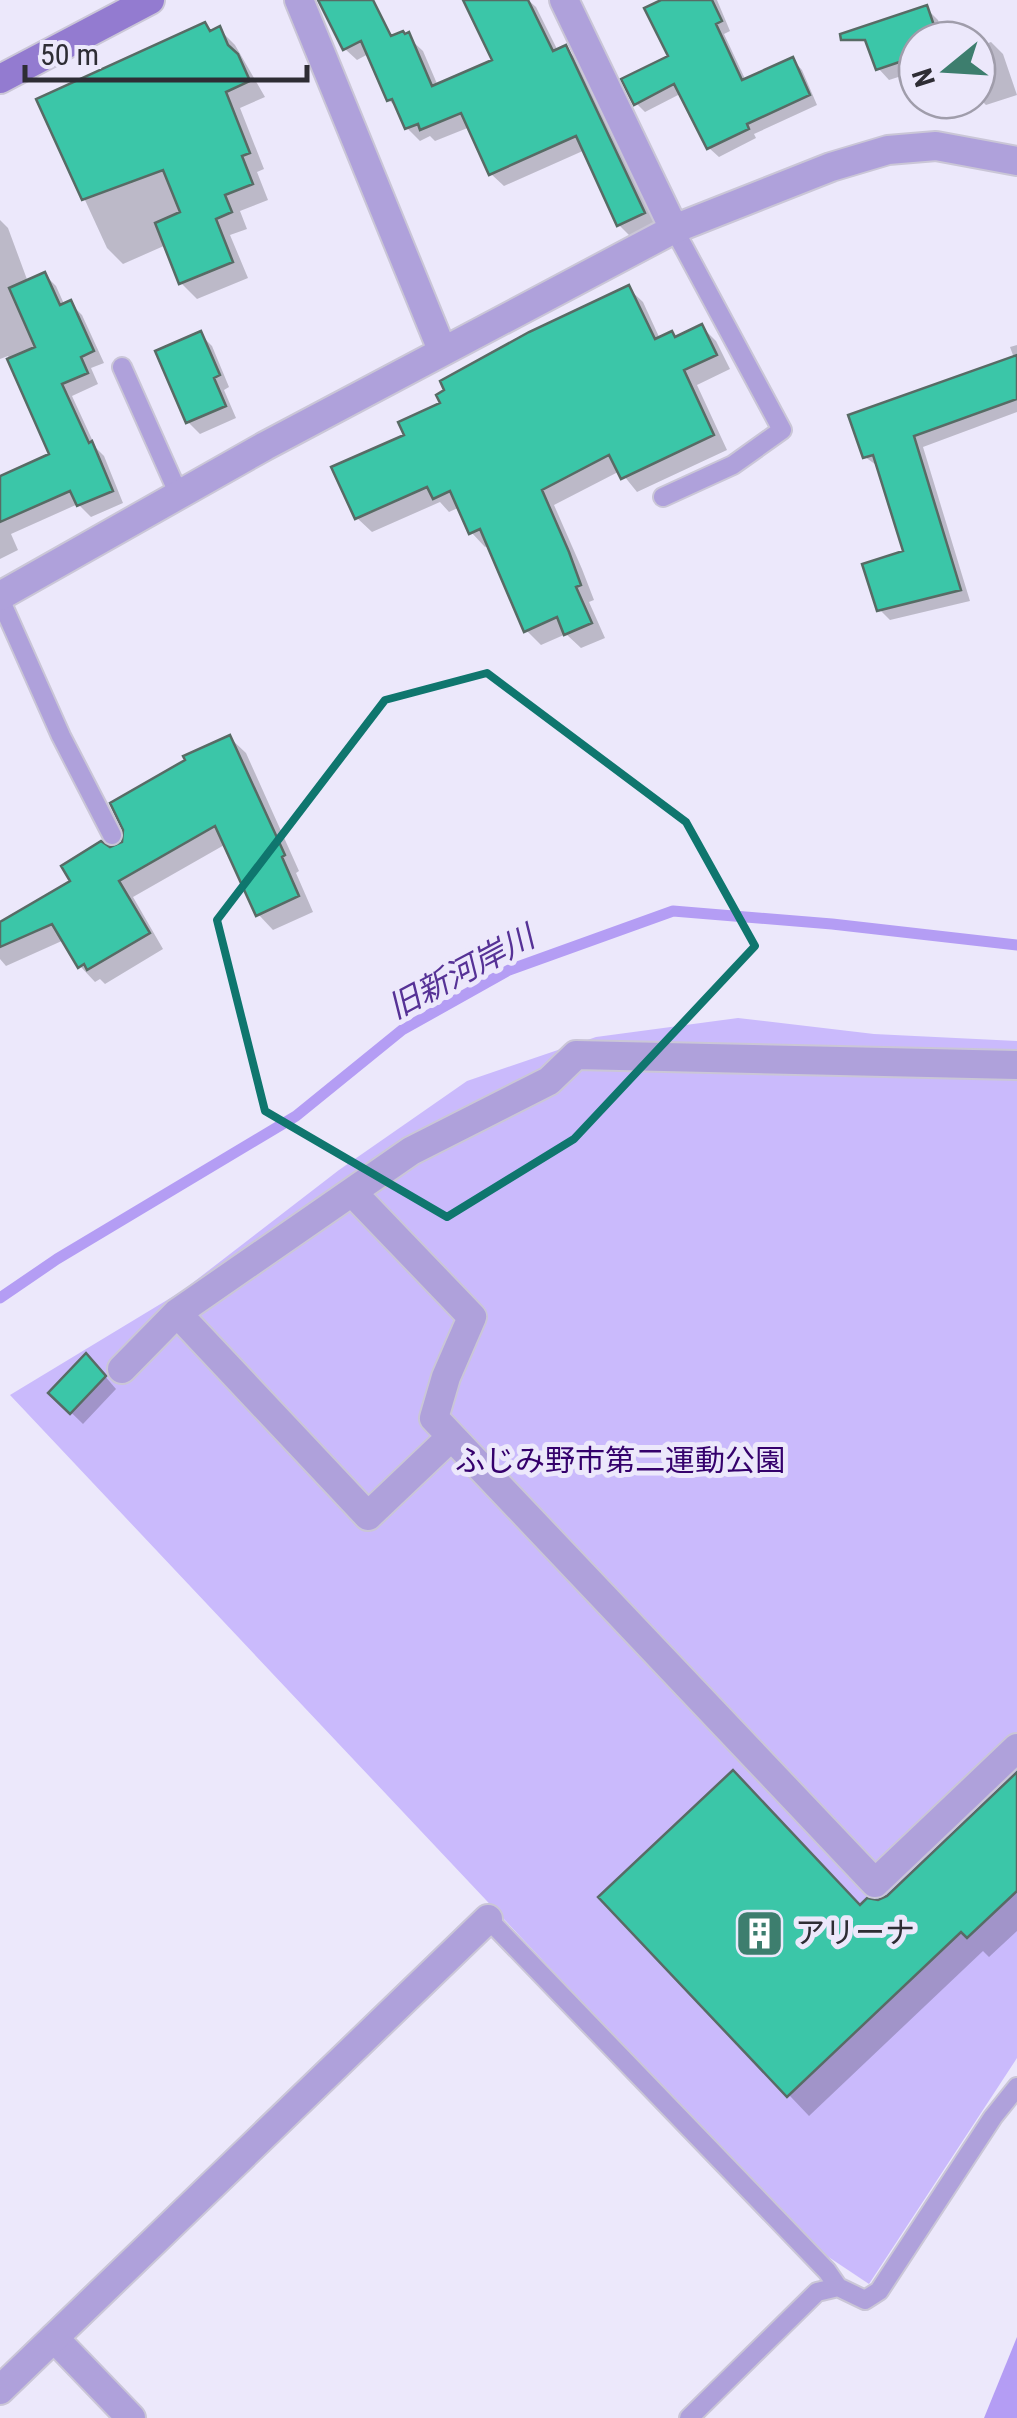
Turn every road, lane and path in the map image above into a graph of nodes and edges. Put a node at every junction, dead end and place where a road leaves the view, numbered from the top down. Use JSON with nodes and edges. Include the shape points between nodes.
{"nodes":[{"id":1,"x":150,"y":0,"type":"edge"},
{"id":2,"x":299,"y":0,"type":"edge"},
{"id":3,"x":564,"y":0,"type":"edge"},
{"id":4,"x":0,"y":79,"type":"edge"},
{"id":5,"x":1017,"y":162,"type":"edge"},
{"id":6,"x":674,"y":229,"type":"junction"},
{"id":7,"x":442,"y":350,"type":"junction"},
{"id":8,"x":122,"y":368,"type":"dead end"},
{"id":9,"x":179,"y":495,"type":"junction"},
{"id":10,"x":663,"y":497,"type":"dead end"},
{"id":11,"x":0,"y":598,"type":"edge"},
{"id":12,"x":112,"y":835,"type":"dead end"},
{"id":13,"x":1017,"y":1065,"type":"edge"},
{"id":14,"x":352,"y":1192,"type":"junction"},
{"id":15,"x":177,"y":1313,"type":"junction"},
{"id":16,"x":122,"y":1369,"type":"dead end"},
{"id":17,"x":452,"y":1437,"type":"junction"},
{"id":18,"x":1017,"y":1748,"type":"edge"},
{"id":19,"x":488,"y":1920,"type":"joint"},
{"id":20,"x":1017,"y":2087,"type":"edge"},
{"id":21,"x":838,"y":2287,"type":"junction"},
{"id":22,"x":54,"y":2338,"type":"junction"},
{"id":23,"x":0,"y":2390,"type":"edge"},
{"id":24,"x":130,"y":2418,"type":"edge"},
{"id":25,"x":689,"y":2418,"type":"edge"}],
"edges":[{"from":1,"to":4,"type":"main road"},
{"from":2,"to":7,"type":"street"},
{"from":3,"to":6,"type":"street"},
{"from":5,"to":6,"type":"street","via":[[936,146],[888,150]]},
{"from":6,"to":7,"type":"street"},
{"from":6,"to":10,"type":"lane","via":[[782,430],[733,465]]},
{"from":7,"to":9,"type":"street"},
{"from":8,"to":9,"type":"lane"},
{"from":9,"to":11,"type":"street"},
{"from":11,"to":12,"type":"lane"},
{"from":13,"to":14,"type":"street","via":[[576,1055],[548,1081],[410,1151]]},
{"from":14,"to":15,"type":"street"},
{"from":14,"to":17,"type":"street","via":[[472,1317],[434,1418]]},
{"from":15,"to":16,"type":"street"},
{"from":15,"to":17,"type":"street","via":[[368,1516]]},
{"from":17,"to":18,"type":"street","via":[[875,1884]]},
{"from":19,"to":21,"type":"lane"},
{"from":19,"to":22,"type":"street"},
{"from":20,"to":21,"type":"lane","via":[[880,2291],[864,2300]]},
{"from":21,"to":25,"type":"lane","via":[[817,2292]]},
{"from":22,"to":23,"type":"street"},
{"from":22,"to":24,"type":"street"}]}
